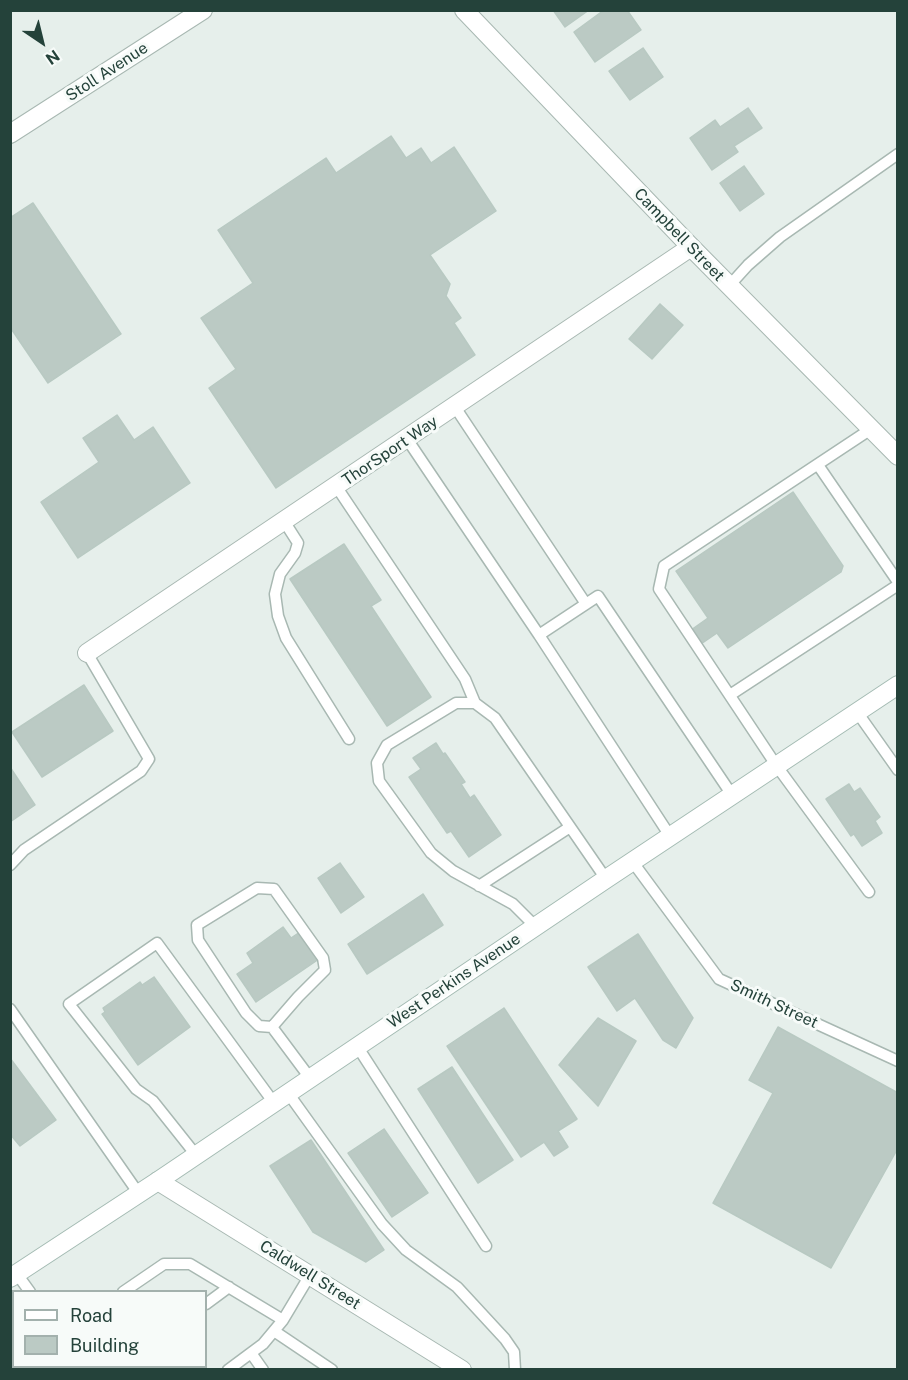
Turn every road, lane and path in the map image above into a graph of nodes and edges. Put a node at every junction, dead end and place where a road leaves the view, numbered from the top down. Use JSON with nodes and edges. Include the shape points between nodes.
{"nodes":[{"id":1,"x":203,"y":10,"type":"edge"},
{"id":2,"x":464,"y":10,"type":"edge"},
{"id":3,"x":10,"y":134,"type":"edge"},
{"id":4,"x":897,"y":154,"type":"edge"},
{"id":5,"x":691,"y":248,"type":"junction"},
{"id":6,"x":729,"y":286,"type":"junction"},
{"id":7,"x":455,"y":407,"type":"junction"},
{"id":8,"x":871,"y":429,"type":"junction"},
{"id":9,"x":407,"y":439,"type":"junction"},
{"id":10,"x":897,"y":456,"type":"edge"},
{"id":11,"x":818,"y":465,"type":"junction"},
{"id":12,"x":336,"y":486,"type":"junction"},
{"id":13,"x":284,"y":521,"type":"junction"},
{"id":14,"x":897,"y":584,"type":"edge"},
{"id":15,"x":586,"y":604,"type":"junction"},
{"id":16,"x":539,"y":635,"type":"junction"},
{"id":17,"x":87,"y":653,"type":"joint"},
{"id":18,"x":897,"y":685,"type":"edge"},
{"id":19,"x":729,"y":695,"type":"junction"},
{"id":20,"x":475,"y":703,"type":"junction"},
{"id":21,"x":857,"y":712,"type":"junction"},
{"id":22,"x":349,"y":739,"type":"dead end"},
{"id":23,"x":776,"y":765,"type":"junction"},
{"id":24,"x":897,"y":770,"type":"edge"},
{"id":25,"x":732,"y":795,"type":"junction"},
{"id":26,"x":570,"y":827,"type":"junction"},
{"id":27,"x":670,"y":836,"type":"junction"},
{"id":28,"x":632,"y":861,"type":"junction"},
{"id":29,"x":10,"y":865,"type":"edge"},
{"id":30,"x":606,"y":879,"type":"junction"},
{"id":31,"x":479,"y":886,"type":"junction"},
{"id":32,"x":869,"y":892,"type":"dead end"},
{"id":33,"x":535,"y":926,"type":"junction"},
{"id":34,"x":10,"y":1009,"type":"edge"},
{"id":35,"x":272,"y":1027,"type":"junction"},
{"id":36,"x":357,"y":1046,"type":"junction"},
{"id":37,"x":897,"y":1061,"type":"edge"},
{"id":38,"x":310,"y":1078,"type":"junction"},
{"id":39,"x":281,"y":1098,"type":"junction"},
{"id":40,"x":196,"y":1155,"type":"junction"},
{"id":41,"x":158,"y":1181,"type":"junction"},
{"id":42,"x":139,"y":1194,"type":"junction"},
{"id":43,"x":486,"y":1246,"type":"dead end"},
{"id":44,"x":310,"y":1275,"type":"junction"},
{"id":45,"x":14,"y":1276,"type":"edge"},
{"id":46,"x":229,"y":1287,"type":"junction"},
{"id":47,"x":28,"y":1290,"type":"edge"},
{"id":48,"x":126,"y":1290,"type":"edge"},
{"id":49,"x":207,"y":1303,"type":"edge"},
{"id":50,"x":283,"y":1320,"type":"junction"},
{"id":51,"x":274,"y":1331,"type":"junction"},
{"id":52,"x":251,"y":1353,"type":"junction"},
{"id":53,"x":228,"y":1370,"type":"edge"},
{"id":54,"x":263,"y":1370,"type":"edge"},
{"id":55,"x":333,"y":1370,"type":"edge"},
{"id":56,"x":462,"y":1370,"type":"edge"},
{"id":57,"x":515,"y":1370,"type":"edge"}],
"edges":[{"from":1,"to":3,"type":"street","name":"Stoll Avenue"},
{"from":2,"to":5,"type":"street","name":"Campbell Street"},
{"from":4,"to":6,"type":"lane","via":[[780,237]]},
{"from":5,"to":6,"type":"street","name":"Campbell Street"},
{"from":5,"to":7,"type":"street","name":"ThorSport Way"},
{"from":6,"to":8,"type":"street","name":"Campbell Street"},
{"from":7,"to":9,"type":"street","name":"ThorSport Way"},
{"from":7,"to":15,"type":"lane"},
{"from":8,"to":10,"type":"street","name":"Campbell Street"},
{"from":8,"to":11,"type":"lane"},
{"from":9,"to":12,"type":"street","name":"ThorSport Way"},
{"from":9,"to":16,"type":"lane"},
{"from":11,"to":14,"type":"lane"},
{"from":11,"to":19,"type":"lane","via":[[664,566],[659,589]]},
{"from":12,"to":13,"type":"street","name":"ThorSport Way"},
{"from":12,"to":20,"type":"lane","via":[[465,679]]},
{"from":13,"to":17,"type":"street","name":"ThorSport Way"},
{"from":13,"to":22,"type":"lane","via":[[298,543],[296,553],[280,574],[276,594],[278,616],[286,638]]},
{"from":14,"to":19,"type":"lane"},
{"from":15,"to":16,"type":"lane"},
{"from":15,"to":25,"type":"lane","via":[[598,596]]},
{"from":16,"to":27,"type":"lane"},
{"from":17,"to":29,"type":"lane","via":[[148,759],[141,771],[24,850]]},
{"from":18,"to":21,"type":"street","name":"West Perkins Avenue"},
{"from":19,"to":23,"type":"lane"},
{"from":20,"to":26,"type":"lane","via":[[495,718]]},
{"from":20,"to":31,"type":"lane","via":[[456,703],[387,745],[377,763],[379,782],[431,853]]},
{"from":21,"to":23,"type":"street","name":"West Perkins Avenue"},
{"from":21,"to":24,"type":"lane"},
{"from":23,"to":25,"type":"street","name":"West Perkins Avenue"},
{"from":23,"to":32,"type":"lane"},
{"from":25,"to":27,"type":"street","name":"West Perkins Avenue"},
{"from":26,"to":30,"type":"lane"},
{"from":26,"to":31,"type":"lane"},
{"from":27,"to":28,"type":"street","name":"West Perkins Avenue"},
{"from":28,"to":30,"type":"street","name":"West Perkins Avenue"},
{"from":28,"to":37,"type":"lane","name":"Smith Street","via":[[719,979]]},
{"from":30,"to":33,"type":"street","name":"West Perkins Avenue"},
{"from":31,"to":33,"type":"lane","via":[[513,904]]},
{"from":33,"to":36,"type":"street","name":"West Perkins Avenue"},
{"from":34,"to":42,"type":"lane"},
{"from":35,"to":35,"type":"lane","via":[[260,1026],[246,1013],[198,940],[197,925],[257,888],[274,889],[323,958],[325,970]]},
{"from":35,"to":38,"type":"lane"},
{"from":36,"to":38,"type":"street","name":"West Perkins Avenue"},
{"from":36,"to":43,"type":"lane"},
{"from":38,"to":39,"type":"street","name":"West Perkins Avenue"},
{"from":39,"to":40,"type":"street","name":"West Perkins Avenue"},
{"from":39,"to":40,"type":"lane","via":[[157,944],[69,1004],[136,1089],[153,1101]]},
{"from":39,"to":57,"type":"lane","via":[[406,1250],[457,1287],[505,1339],[514,1352]]},
{"from":40,"to":41,"type":"street","name":"West Perkins Avenue"},
{"from":41,"to":42,"type":"street","name":"West Perkins Avenue"},
{"from":41,"to":44,"type":"street","name":"Caldwell Street"},
{"from":42,"to":45,"type":"street","name":"West Perkins Avenue"},
{"from":44,"to":50,"type":"lane"},
{"from":44,"to":56,"type":"street","name":"Caldwell Street"},
{"from":45,"to":47,"type":"lane"},
{"from":46,"to":48,"type":"lane","via":[[190,1264],[164,1264]]},
{"from":46,"to":49,"type":"lane"},
{"from":46,"to":50,"type":"lane"},
{"from":50,"to":51,"type":"lane"},
{"from":51,"to":52,"type":"lane"},
{"from":51,"to":55,"type":"lane"},
{"from":52,"to":53,"type":"lane"},
{"from":52,"to":54,"type":"lane"}]}
